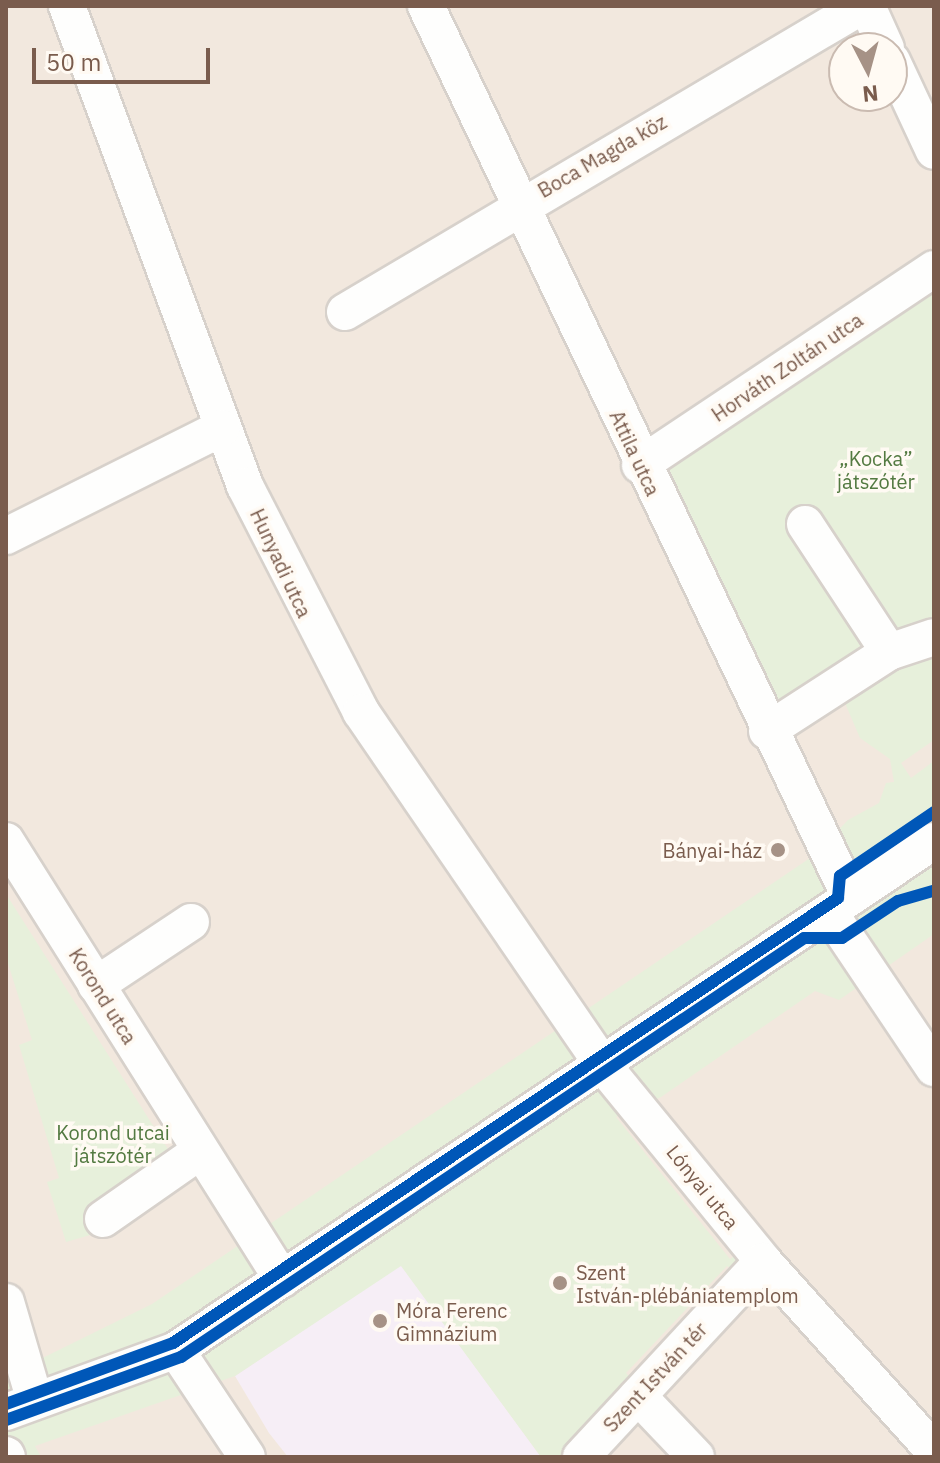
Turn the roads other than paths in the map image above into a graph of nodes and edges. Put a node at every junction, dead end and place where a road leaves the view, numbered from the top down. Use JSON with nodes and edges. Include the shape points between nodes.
{"nodes":[{"id":1,"x":67,"y":6,"type":"edge"},
{"id":2,"x":426,"y":6,"type":"edge"},
{"id":3,"x":864,"y":6,"type":"edge"},
{"id":4,"x":878,"y":32,"type":"edge"},
{"id":5,"x":908,"y":95,"type":"edge"},
{"id":6,"x":934,"y":151,"type":"edge"},
{"id":7,"x":518,"y":204,"type":"junction"},
{"id":8,"x":934,"y":269,"type":"edge"},
{"id":9,"x":345,"y":312,"type":"dead end"},
{"id":10,"x":216,"y":412,"type":"junction"},
{"id":11,"x":640,"y":465,"type":"junction"},
{"id":12,"x":805,"y":524,"type":"dead end"},
{"id":13,"x":6,"y":536,"type":"edge"},
{"id":14,"x":932,"y":638,"type":"edge"},
{"id":15,"x":889,"y":652,"type":"junction"},
{"id":16,"x":767,"y":731,"type":"junction"},
{"id":17,"x":6,"y":841,"type":"edge"},
{"id":18,"x":934,"y":841,"type":"edge"},
{"id":19,"x":840,"y":904,"type":"junction"},
{"id":20,"x":191,"y":922,"type":"dead end"},
{"id":21,"x":96,"y":985,"type":"junction"},
{"id":22,"x":602,"y":1064,"type":"junction"},
{"id":23,"x":934,"y":1068,"type":"edge"},
{"id":24,"x":199,"y":1152,"type":"junction"},
{"id":25,"x":103,"y":1219,"type":"dead end"},
{"id":26,"x":763,"y":1261,"type":"junction"},
{"id":27,"x":282,"y":1279,"type":"junction"},
{"id":28,"x":6,"y":1302,"type":"edge"},
{"id":29,"x":176,"y":1350,"type":"junction"},
{"id":30,"x":638,"y":1396,"type":"junction"},
{"id":31,"x":20,"y":1407,"type":"edge"},
{"id":32,"x":934,"y":1451,"type":"edge"},
{"id":33,"x":247,"y":1457,"type":"edge"},
{"id":34,"x":581,"y":1457,"type":"edge"},
{"id":35,"x":696,"y":1457,"type":"edge"}],
"edges":[{"from":1,"to":10,"type":"street","name":"Hunyadi utca"},
{"from":2,"to":7,"type":"street","name":"Attila utca"},
{"from":3,"to":4,"type":"street"},
{"from":3,"to":7,"type":"street","name":"Boca Magda köz"},
{"from":5,"to":6,"type":"street"},
{"from":7,"to":9,"type":"street","name":"Boca Magda köz"},
{"from":7,"to":11,"type":"street","name":"Attila utca"},
{"from":8,"to":11,"type":"street","name":"Horváth Zoltán utca"},
{"from":10,"to":13,"type":"street"},
{"from":10,"to":22,"type":"street","name":"Hunyadi utca","via":[[275,554],[353,699]]},
{"from":11,"to":16,"type":"street","name":"Attila utca"},
{"from":12,"to":15,"type":"street"},
{"from":14,"to":15,"type":"street"},
{"from":15,"to":16,"type":"street"},
{"from":16,"to":19,"type":"street","name":"Attila utca"},
{"from":17,"to":21,"type":"street","name":"Korond utca"},
{"from":18,"to":19,"type":"street"},
{"from":19,"to":22,"type":"street"},
{"from":19,"to":23,"type":"street","name":"Attila utca"},
{"from":20,"to":21,"type":"street"},
{"from":21,"to":24,"type":"street","name":"Korond utca"},
{"from":22,"to":26,"type":"street","name":"Lónyai utca"},
{"from":22,"to":27,"type":"street"},
{"from":24,"to":25,"type":"street"},
{"from":24,"to":27,"type":"street","name":"Korond utca"},
{"from":26,"to":30,"type":"street","name":"Szent István tér"},
{"from":26,"to":32,"type":"street","name":"Lónyai utca"},
{"from":27,"to":29,"type":"street"},
{"from":28,"to":31,"type":"street"},
{"from":29,"to":31,"type":"street"},
{"from":29,"to":33,"type":"street"},
{"from":30,"to":34,"type":"street","name":"Szent István tér"},
{"from":30,"to":35,"type":"street"}]}
